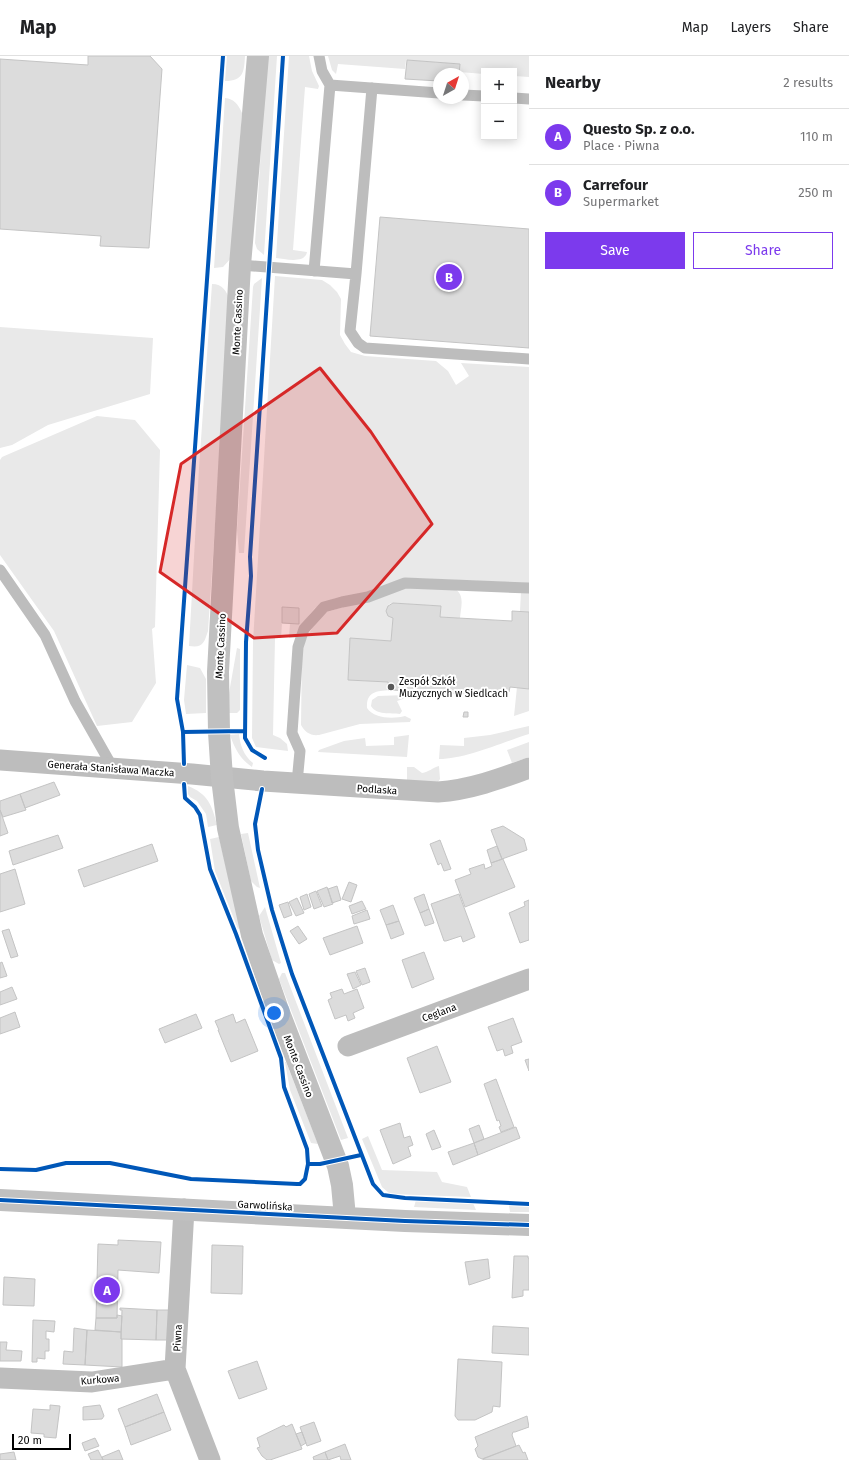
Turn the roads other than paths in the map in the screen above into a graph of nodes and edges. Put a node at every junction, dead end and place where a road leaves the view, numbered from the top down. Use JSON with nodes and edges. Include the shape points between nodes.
{"nodes":[{"id":1,"x":258,"y":56,"type":"edge"},
{"id":2,"x":319,"y":56,"type":"edge"},
{"id":3,"x":330,"y":85,"type":"junction"},
{"id":4,"x":372,"y":88,"type":"junction"},
{"id":5,"x":433,"y":93,"type":"edge"},
{"id":6,"x":469,"y":95,"type":"edge"},
{"id":7,"x":481,"y":96,"type":"edge"},
{"id":8,"x":517,"y":98,"type":"edge"},
{"id":9,"x":529,"y":99,"type":"edge"},
{"id":10,"x":240,"y":265,"type":"junction"},
{"id":11,"x":314,"y":271,"type":"junction"},
{"id":12,"x":356,"y":274,"type":"junction"},
{"id":13,"x":529,"y":359,"type":"edge"},
{"id":14,"x":0,"y":570,"type":"edge"},
{"id":15,"x":529,"y":588,"type":"edge"},
{"id":16,"x":0,"y":760,"type":"edge"},
{"id":17,"x":113,"y":768,"type":"junction"},
{"id":18,"x":527,"y":775,"type":"edge"},
{"id":19,"x":222,"y":778,"type":"junction"},
{"id":20,"x":296,"y":783,"type":"junction"},
{"id":21,"x":529,"y":979,"type":"edge"},
{"id":22,"x":348,"y":1046,"type":"dead end"},
{"id":23,"x":0,"y":1200,"type":"edge"},
{"id":24,"x":184,"y":1209,"type":"junction"},
{"id":25,"x":345,"y":1217,"type":"junction"},
{"id":26,"x":529,"y":1225,"type":"edge"},
{"id":27,"x":175,"y":1369,"type":"junction"},
{"id":28,"x":0,"y":1378,"type":"edge"},
{"id":29,"x":210,"y":1460,"type":"edge"}],
"edges":[{"from":1,"to":10,"type":"main road","name":"Monte Cassino"},
{"from":2,"to":3,"type":"lane","via":[[322,71]]},
{"from":3,"to":4,"type":"lane"},
{"from":3,"to":11,"type":"lane"},
{"from":4,"to":5,"type":"lane"},
{"from":4,"to":12,"type":"lane"},
{"from":6,"to":7,"type":"lane"},
{"from":8,"to":9,"type":"lane"},
{"from":10,"to":11,"type":"lane"},
{"from":10,"to":19,"type":"main road","name":"Monte Cassino","via":[[218,672]]},
{"from":11,"to":12,"type":"lane"},
{"from":12,"to":13,"type":"lane","via":[[350,332],[365,348]]},
{"from":14,"to":17,"type":"lane","via":[[45,635],[75,701]]},
{"from":15,"to":20,"type":"lane","via":[[405,583],[368,597],[324,607],[304,629],[298,647],[292,733],[300,751]]},
{"from":16,"to":17,"type":"street","name":"Generała Stanisława Maczka"},
{"from":17,"to":19,"type":"street","name":"Generała Stanisława Maczka"},
{"from":18,"to":20,"type":"street","name":"Podlaska","via":[[495,780],[461,790],[438,792]]},
{"from":19,"to":20,"type":"street","name":"Podlaska"},
{"from":19,"to":25,"type":"main road","name":"Monte Cassino","via":[[228,828],[252,935],[338,1166]]},
{"from":21,"to":22,"type":"street","name":"Ceglana"},
{"from":23,"to":24,"type":"main road","name":"Garwolińska"},
{"from":24,"to":25,"type":"main road","name":"Garwolińska"},
{"from":24,"to":27,"type":"street","name":"Piwna"},
{"from":25,"to":26,"type":"main road","name":"Garwolińska"},
{"from":27,"to":28,"type":"street","name":"Kurkowa","via":[[92,1382]]},
{"from":27,"to":29,"type":"street","name":"Piwna"}]}
